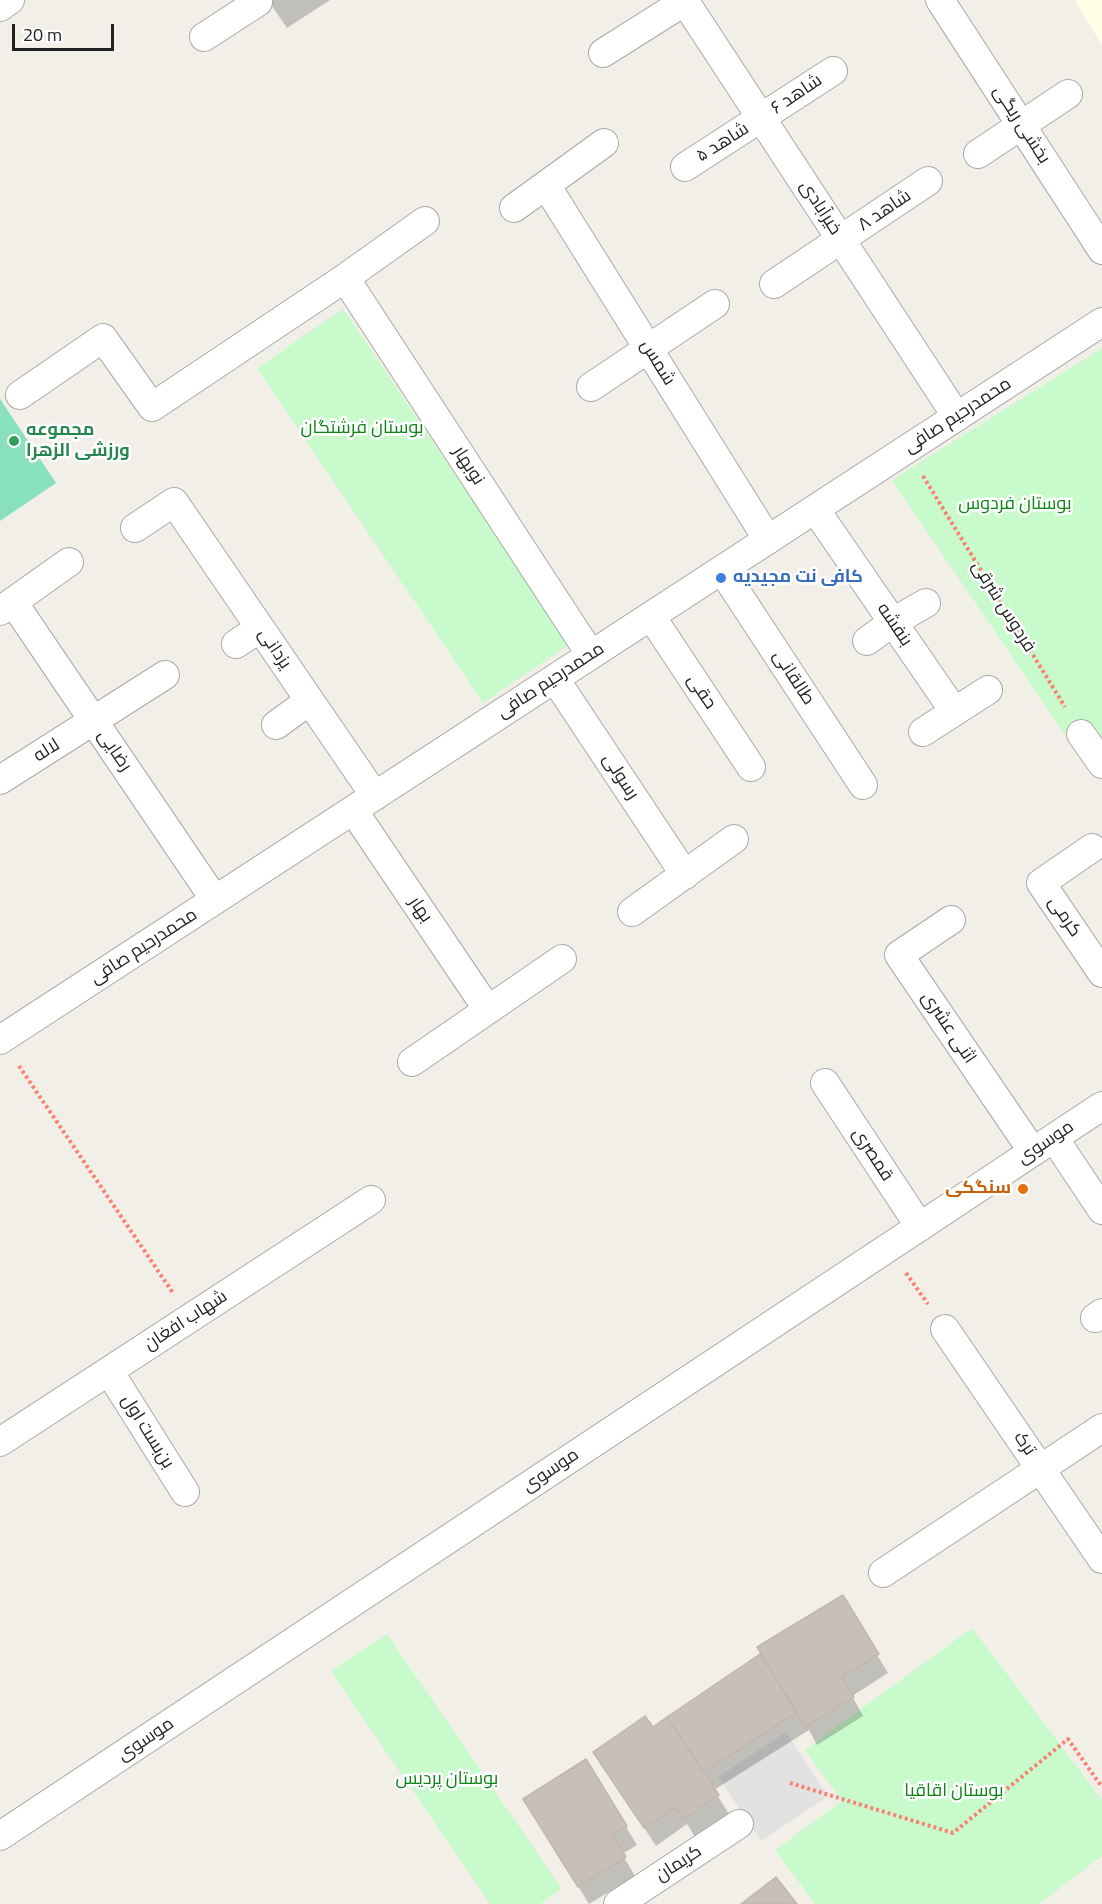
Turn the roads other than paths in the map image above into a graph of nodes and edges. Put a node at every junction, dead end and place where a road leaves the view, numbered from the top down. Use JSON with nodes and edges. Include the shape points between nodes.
{"nodes":[{"id":1,"x":10,"y":0,"type":"edge"},
{"id":2,"x":685,"y":0,"type":"edge"},
{"id":3,"x":940,"y":0,"type":"edge"},
{"id":4,"x":258,"y":2,"type":"dead end"},
{"id":5,"x":0,"y":7,"type":"edge"},
{"id":6,"x":227,"y":9,"type":"edge"},
{"id":7,"x":204,"y":37,"type":"dead end"},
{"id":8,"x":603,"y":53,"type":"dead end"},
{"id":9,"x":833,"y":71,"type":"dead end"},
{"id":10,"x":1068,"y":94,"type":"dead end"},
{"id":11,"x":761,"y":118,"type":"junction"},
{"id":12,"x":1021,"y":125,"type":"junction"},
{"id":13,"x":604,"y":143,"type":"dead end"},
{"id":14,"x":978,"y":154,"type":"dead end"},
{"id":15,"x":685,"y":167,"type":"dead end"},
{"id":16,"x":928,"y":181,"type":"dead end"},
{"id":17,"x":546,"y":185,"type":"junction"},
{"id":18,"x":514,"y":208,"type":"dead end"},
{"id":19,"x":425,"y":221,"type":"dead end"},
{"id":20,"x":841,"y":240,"type":"junction"},
{"id":21,"x":1102,"y":250,"type":"edge"},
{"id":22,"x":345,"y":278,"type":"junction"},
{"id":23,"x":774,"y":284,"type":"dead end"},
{"id":24,"x":715,"y":304,"type":"dead end"},
{"id":25,"x":1102,"y":322,"type":"edge"},
{"id":26,"x":648,"y":348,"type":"junction"},
{"id":27,"x":591,"y":387,"type":"dead end"},
{"id":28,"x":20,"y":394,"type":"dead end"},
{"id":29,"x":957,"y":417,"type":"junction"},
{"id":30,"x":815,"y":509,"type":"junction"},
{"id":31,"x":135,"y":528,"type":"dead end"},
{"id":32,"x":768,"y":540,"type":"junction"},
{"id":33,"x":69,"y":562,"type":"dead end"},
{"id":34,"x":722,"y":570,"type":"junction"},
{"id":35,"x":926,"y":603,"type":"dead end"},
{"id":36,"x":7,"y":606,"type":"edge"},
{"id":37,"x":651,"y":616,"type":"junction"},
{"id":38,"x":892,"y":622,"type":"junction"},
{"id":39,"x":260,"y":628,"type":"junction"},
{"id":40,"x":867,"y":641,"type":"dead end"},
{"id":41,"x":236,"y":644,"type":"dead end"},
{"id":42,"x":591,"y":655,"type":"junction"},
{"id":43,"x":165,"y":675,"type":"dead end"},
{"id":44,"x":555,"y":679,"type":"junction"},
{"id":45,"x":988,"y":690,"type":"dead end"},
{"id":46,"x":309,"y":701,"type":"junction"},
{"id":47,"x":954,"y":711,"type":"junction"},
{"id":48,"x":94,"y":721,"type":"junction"},
{"id":49,"x":276,"y":724,"type":"dead end"},
{"id":50,"x":922,"y":732,"type":"dead end"},
{"id":51,"x":1081,"y":734,"type":"road end"},
{"id":52,"x":1102,"y":764,"type":"edge"},
{"id":53,"x":751,"y":767,"type":"dead end"},
{"id":54,"x":0,"y":780,"type":"edge"},
{"id":55,"x":863,"y":785,"type":"dead end"},
{"id":56,"x":364,"y":803,"type":"junction"},
{"id":57,"x":734,"y":839,"type":"dead end"},
{"id":58,"x":1092,"y":848,"type":"dead end"},
{"id":59,"x":685,"y":875,"type":"junction"},
{"id":60,"x":215,"y":900,"type":"junction"},
{"id":61,"x":632,"y":912,"type":"dead end"},
{"id":62,"x":951,"y":920,"type":"dead end"},
{"id":63,"x":562,"y":959,"type":"dead end"},
{"id":64,"x":1102,"y":973,"type":"edge"},
{"id":65,"x":488,"y":1010,"type":"junction"},
{"id":66,"x":1,"y":1040,"type":"edge"},
{"id":67,"x":412,"y":1062,"type":"dead end"},
{"id":68,"x":825,"y":1083,"type":"dead end"},
{"id":69,"x":1102,"y":1106,"type":"edge"},
{"id":70,"x":1043,"y":1145,"type":"junction"},
{"id":71,"x":371,"y":1200,"type":"dead end"},
{"id":72,"x":1102,"y":1210,"type":"edge"},
{"id":73,"x":920,"y":1227,"type":"junction"},
{"id":74,"x":945,"y":1329,"type":"road end"},
{"id":75,"x":109,"y":1371,"type":"junction"},
{"id":76,"x":1102,"y":1428,"type":"edge"},
{"id":77,"x":0,"y":1442,"type":"edge"},
{"id":78,"x":1040,"y":1469,"type":"junction"},
{"id":79,"x":185,"y":1492,"type":"dead end"},
{"id":80,"x":1102,"y":1559,"type":"edge"},
{"id":81,"x":883,"y":1573,"type":"dead end"},
{"id":82,"x":739,"y":1824,"type":"dead end"},
{"id":83,"x":0,"y":1836,"type":"edge"},
{"id":84,"x":618,"y":1904,"type":"edge"}],
"edges":[{"from":1,"to":5,"type":"street"},
{"from":2,"to":8,"type":"street"},
{"from":2,"to":11,"type":"street","name":"خیرآبادی"},
{"from":3,"to":12,"type":"street","name":"بخشی ریگی"},
{"from":4,"to":6,"type":"street"},
{"from":6,"to":7,"type":"street"},
{"from":9,"to":11,"type":"street","name":"شاهد ۶"},
{"from":10,"to":12,"type":"street"},
{"from":11,"to":15,"type":"street","name":"شاهد ۵"},
{"from":11,"to":20,"type":"street","name":"خیرآبادی"},
{"from":12,"to":14,"type":"street"},
{"from":12,"to":21,"type":"street","name":"بخشی ریگی"},
{"from":13,"to":17,"type":"street"},
{"from":16,"to":20,"type":"street","name":"شاهد ۸"},
{"from":17,"to":18,"type":"street"},
{"from":17,"to":26,"type":"street","name":"شمس"},
{"from":19,"to":22,"type":"street"},
{"from":20,"to":23,"type":"street","name":"شاهد ۸"},
{"from":20,"to":29,"type":"street","name":"خیرآبادی"},
{"from":22,"to":28,"type":"street","via":[[152,407],[104,338]]},
{"from":22,"to":42,"type":"street","name":"نوبهار"},
{"from":24,"to":26,"type":"street"},
{"from":25,"to":29,"type":"street","name":"محمدرحیم صافی"},
{"from":26,"to":27,"type":"street"},
{"from":26,"to":32,"type":"street","name":"شمس"},
{"from":29,"to":30,"type":"street","name":"محمدرحیم صافی"},
{"from":30,"to":32,"type":"street","name":"محمدرحیم صافی"},
{"from":30,"to":38,"type":"street","name":"بنفشه"},
{"from":31,"to":39,"type":"street","name":"یزدانی","via":[[174,502]]},
{"from":32,"to":34,"type":"street","name":"محمدرحیم صافی"},
{"from":33,"to":36,"type":"street"},
{"from":34,"to":37,"type":"street","name":"محمدرحیم صافی"},
{"from":34,"to":55,"type":"street","name":"طالقانی"},
{"from":35,"to":38,"type":"street"},
{"from":36,"to":48,"type":"street","name":"رضایی"},
{"from":37,"to":42,"type":"street","name":"محمدرحیم صافی"},
{"from":37,"to":53,"type":"street","name":"حقی"},
{"from":38,"to":40,"type":"street"},
{"from":38,"to":47,"type":"street","name":"بنفشه"},
{"from":39,"to":41,"type":"street"},
{"from":39,"to":46,"type":"street","name":"یزدانی"},
{"from":42,"to":44,"type":"street","name":"محمدرحیم صافی"},
{"from":43,"to":48,"type":"street","name":"لاله"},
{"from":44,"to":56,"type":"street","name":"محمدرحیم صافی"},
{"from":44,"to":59,"type":"street","name":"رسولی"},
{"from":45,"to":47,"type":"street"},
{"from":46,"to":49,"type":"street"},
{"from":46,"to":56,"type":"street","name":"یزدانی"},
{"from":47,"to":50,"type":"street"},
{"from":48,"to":54,"type":"street","name":"لاله"},
{"from":48,"to":60,"type":"street","name":"رضایی"},
{"from":51,"to":52,"type":"street"},
{"from":56,"to":60,"type":"street","name":"محمدرحیم صافی"},
{"from":56,"to":65,"type":"street","name":"بهار"},
{"from":57,"to":59,"type":"street"},
{"from":58,"to":64,"type":"street","name":"کرمی","via":[[1041,883]]},
{"from":59,"to":61,"type":"street"},
{"from":60,"to":66,"type":"street","name":"محمدرحیم صافی"},
{"from":62,"to":70,"type":"street","name":"اثنی عشری","via":[[899,955]]},
{"from":63,"to":65,"type":"street"},
{"from":65,"to":67,"type":"street"},
{"from":68,"to":73,"type":"street","name":"قمصری"},
{"from":69,"to":70,"type":"street","name":"موسوی"},
{"from":70,"to":72,"type":"street"},
{"from":70,"to":73,"type":"street","name":"موسوی"},
{"from":71,"to":75,"type":"street","name":"شهاب افغان"},
{"from":73,"to":83,"type":"street","name":"موسوی"},
{"from":74,"to":78,"type":"street","name":"ترک"},
{"from":75,"to":77,"type":"street","name":"شهاب افغان"},
{"from":75,"to":79,"type":"street","name":"بن‌بست اول"},
{"from":76,"to":78,"type":"street"},
{"from":78,"to":80,"type":"street","name":"ترک"},
{"from":78,"to":81,"type":"street"},
{"from":82,"to":84,"type":"street","name":"کریمان"}]}
